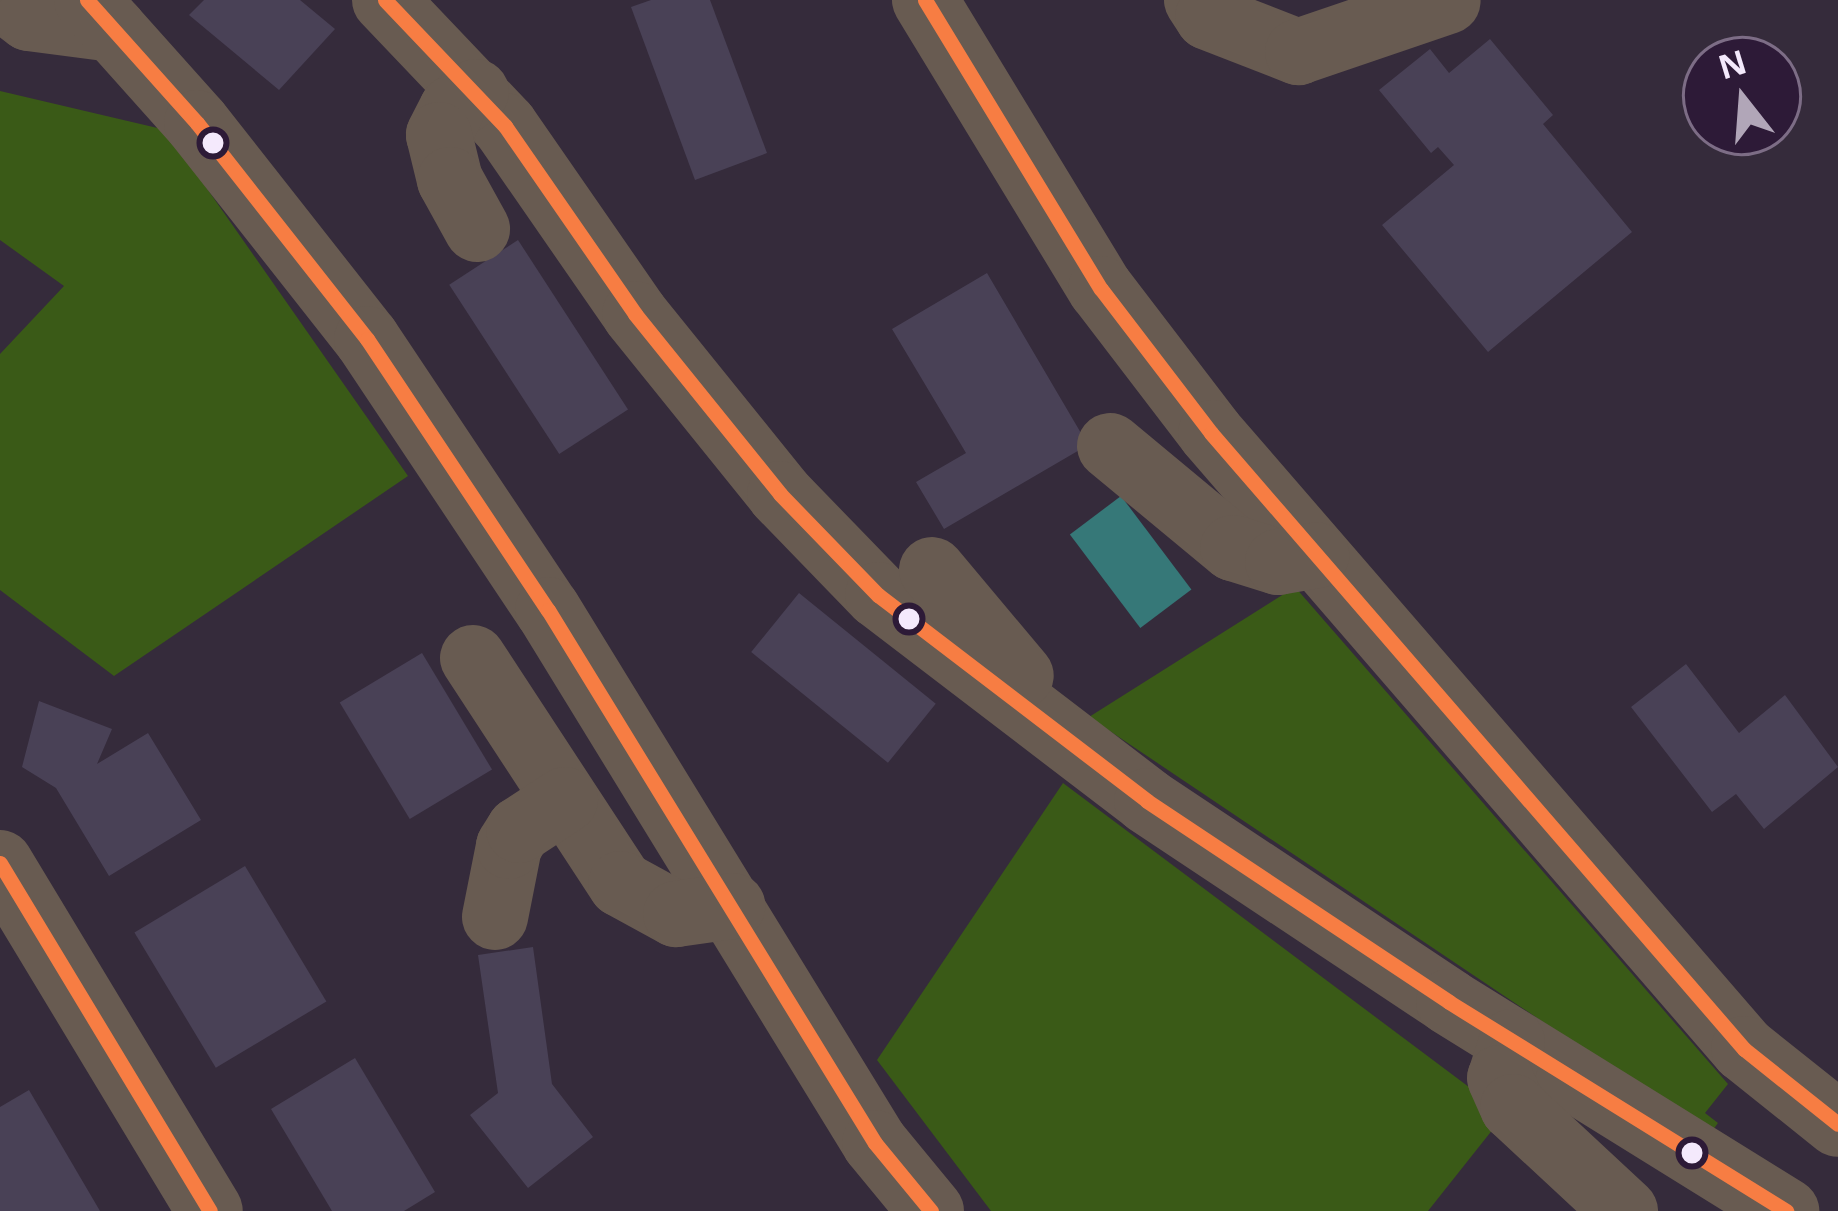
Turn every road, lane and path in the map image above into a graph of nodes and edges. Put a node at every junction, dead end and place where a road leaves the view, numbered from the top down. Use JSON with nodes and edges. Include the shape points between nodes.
{"nodes":[{"id":1,"x":4,"y":0,"type":"edge"},
{"id":2,"x":385,"y":0,"type":"edge"},
{"id":3,"x":925,"y":0,"type":"edge"},
{"id":4,"x":1197,"y":0,"type":"edge"},
{"id":5,"x":1448,"y":1,"type":"edge"},
{"id":6,"x":100,"y":14,"type":"edge"},
{"id":7,"x":476,"y":92,"type":"junction"},
{"id":8,"x":477,"y":229,"type":"dead end"},
{"id":9,"x":1110,"y":446,"type":"dead end"},
{"id":10,"x":1316,"y":555,"type":"junction"},
{"id":11,"x":932,"y":570,"type":"dead end"},
{"id":12,"x":473,"y":658,"type":"dead end"},
{"id":13,"x":1029,"y":715,"type":"junction"},
{"id":14,"x":566,"y":800,"type":"junction"},
{"id":15,"x":0,"y":863,"type":"edge"},
{"id":16,"x":732,"y":906,"type":"junction"},
{"id":17,"x":495,"y":917,"type":"dead end"},
{"id":18,"x":1512,"y":1042,"type":"junction"},
{"id":19,"x":1838,"y":1124,"type":"edge"},
{"id":20,"x":210,"y":1211,"type":"edge"},
{"id":21,"x":932,"y":1211,"type":"edge"},
{"id":22,"x":1625,"y":1211,"type":"edge"},
{"id":23,"x":1786,"y":1211,"type":"edge"}],
"edges":[{"from":1,"to":6,"type":"street","via":[[29,18]]},
{"from":2,"to":7,"type":"street"},
{"from":3,"to":10,"type":"street","via":[[1101,289]]},
{"from":4,"to":5,"type":"street","via":[[1208,17],[1298,52]]},
{"from":6,"to":16,"type":"street","via":[[367,339]]},
{"from":7,"to":8,"type":"street","via":[[452,109],[439,135]]},
{"from":7,"to":13,"type":"street","via":[[635,314],[780,494],[878,595]]},
{"from":9,"to":10,"type":"street","via":[[1233,548],[1278,562]]},
{"from":10,"to":19,"type":"street","via":[[1744,1049]]},
{"from":11,"to":13,"type":"street","via":[[1022,677]]},
{"from":12,"to":14,"type":"street"},
{"from":13,"to":18,"type":"street"},
{"from":14,"to":16,"type":"street","via":[[621,884],[676,914]]},
{"from":14,"to":17,"type":"street","via":[[519,830],[509,846]]},
{"from":15,"to":20,"type":"street"},
{"from":16,"to":21,"type":"street","via":[[875,1143]]},
{"from":18,"to":22,"type":"street","via":[[1500,1078],[1513,1107]]},
{"from":18,"to":23,"type":"street"}]}
